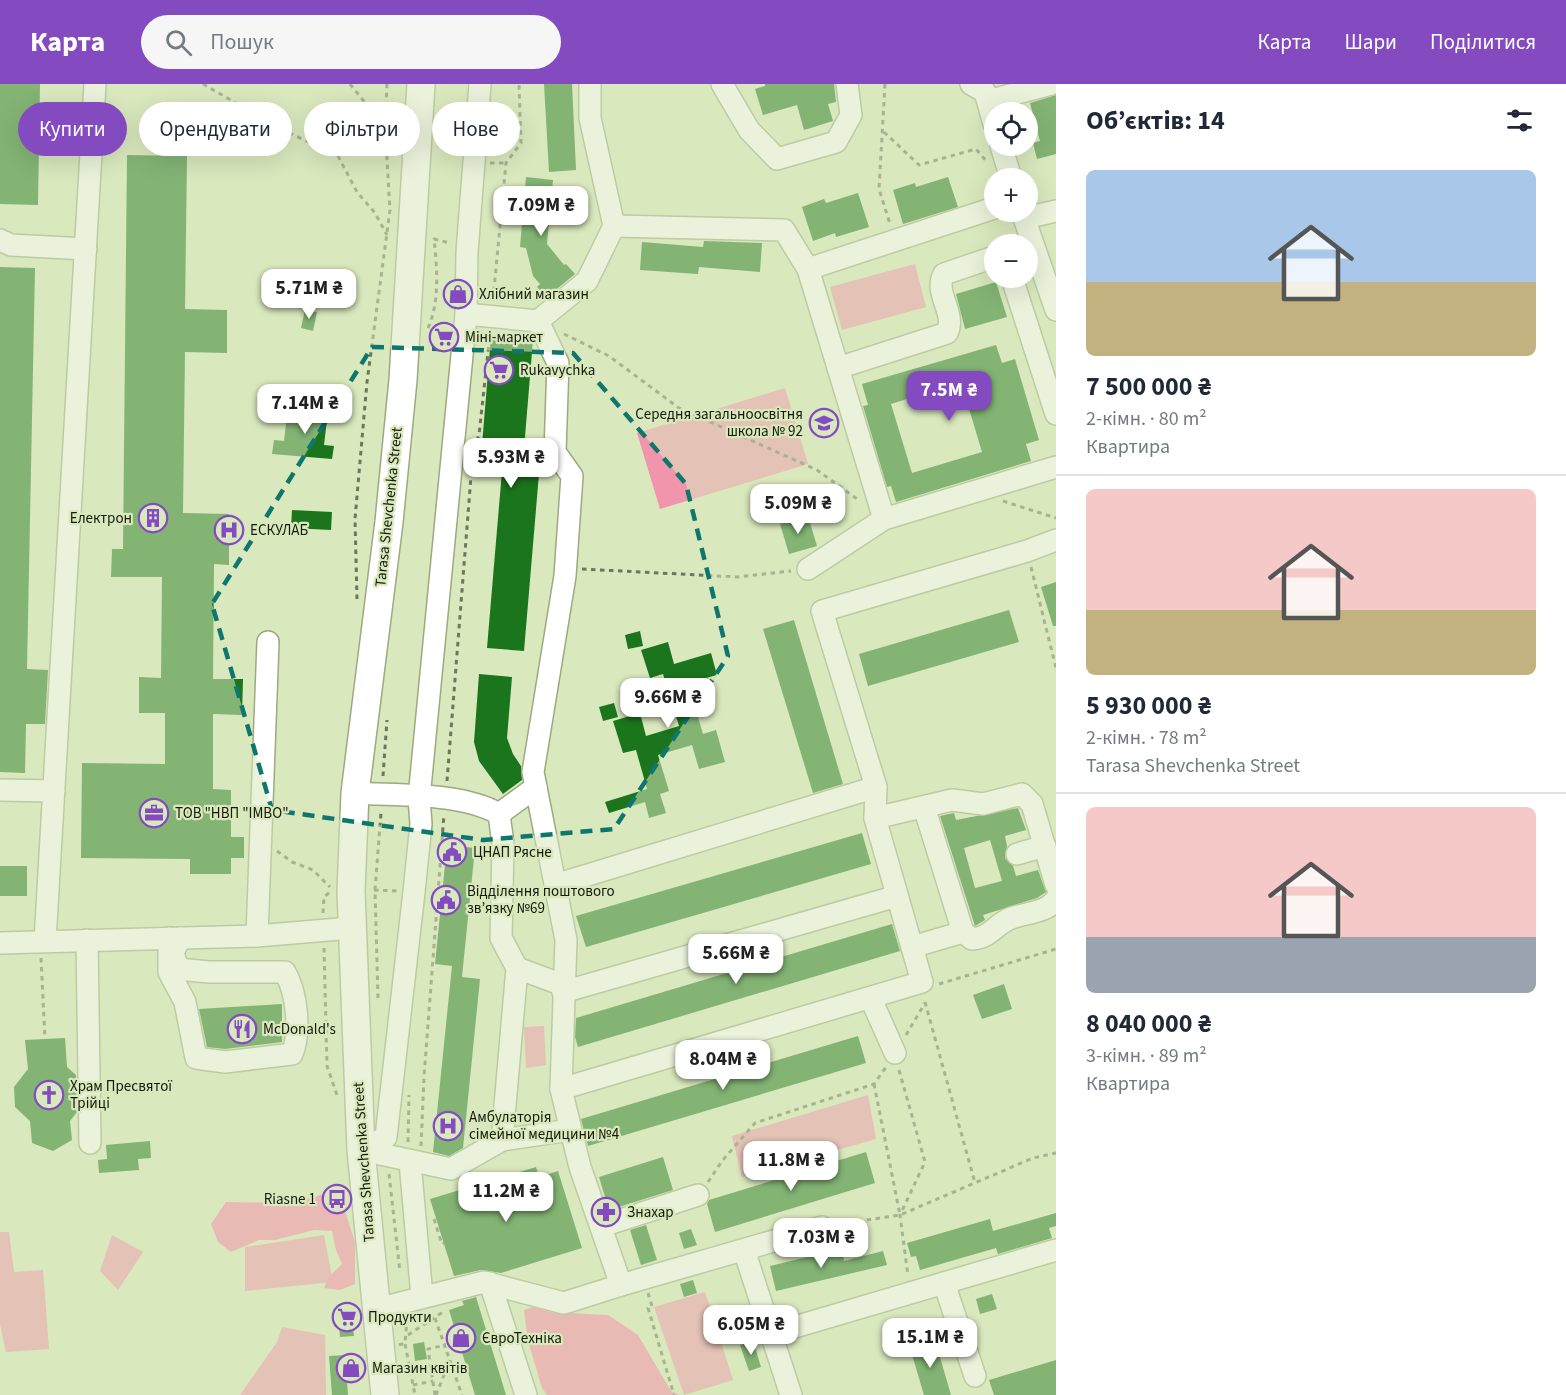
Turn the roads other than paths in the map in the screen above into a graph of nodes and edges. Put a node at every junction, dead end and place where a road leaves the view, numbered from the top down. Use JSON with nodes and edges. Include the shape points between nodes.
{"nodes":[{"id":1,"x":95,"y":84,"type":"edge"},
{"id":2,"x":421,"y":84,"type":"edge"},
{"id":3,"x":480,"y":84,"type":"edge"},
{"id":4,"x":590,"y":84,"type":"edge"},
{"id":5,"x":722,"y":84,"type":"edge"},
{"id":6,"x":847,"y":84,"type":"edge"},
{"id":7,"x":971,"y":84,"type":"edge"},
{"id":8,"x":1051,"y":84,"type":"edge"},
{"id":9,"x":987,"y":101,"type":"joint"},
{"id":10,"x":984,"y":211,"type":"edge"},
{"id":11,"x":1056,"y":211,"type":"edge"},
{"id":12,"x":1038,"y":213,"type":"edge"},
{"id":13,"x":1025,"y":222,"type":"edge"},
{"id":14,"x":614,"y":226,"type":"junction"},
{"id":15,"x":0,"y":240,"type":"edge"},
{"id":16,"x":86,"y":249,"type":"junction"},
{"id":17,"x":984,"y":260,"type":"edge"},
{"id":18,"x":807,"y":269,"type":"junction"},
{"id":19,"x":1015,"y":288,"type":"edge"},
{"id":20,"x":1056,"y":310,"type":"edge"},
{"id":21,"x":466,"y":314,"type":"junction"},
{"id":22,"x":538,"y":321,"type":"junction"},
{"id":23,"x":838,"y":368,"type":"junction"},
{"id":24,"x":1056,"y":414,"type":"edge"},
{"id":25,"x":1056,"y":467,"type":"edge"},
{"id":26,"x":884,"y":519,"type":"junction"},
{"id":27,"x":1056,"y":540,"type":"edge"},
{"id":28,"x":808,"y":569,"type":"road end"},
{"id":29,"x":268,"y":642,"type":"dead end"},
{"id":30,"x":536,"y":787,"type":"junction"},
{"id":31,"x":876,"y":787,"type":"junction"},
{"id":32,"x":0,"y":790,"type":"edge"},
{"id":33,"x":54,"y":791,"type":"junction"},
{"id":34,"x":355,"y":793,"type":"junction"},
{"id":35,"x":419,"y":798,"type":"junction"},
{"id":36,"x":924,"y":807,"type":"junction"},
{"id":37,"x":499,"y":814,"type":"junction"},
{"id":38,"x":875,"y":818,"type":"junction"},
{"id":39,"x":1050,"y":853,"type":"edge"},
{"id":40,"x":1017,"y":854,"type":"dead end"},
{"id":41,"x":555,"y":885,"type":"junction"},
{"id":42,"x":1056,"y":885,"type":"edge"},
{"id":43,"x":897,"y":897,"type":"junction"},
{"id":44,"x":1056,"y":899,"type":"edge"},
{"id":45,"x":351,"y":928,"type":"junction"},
{"id":46,"x":963,"y":932,"type":"junction"},
{"id":47,"x":257,"y":936,"type":"junction"},
{"id":48,"x":175,"y":938,"type":"junction"},
{"id":49,"x":87,"y":940,"type":"junction"},
{"id":50,"x":0,"y":944,"type":"edge"},
{"id":51,"x":43,"y":947,"type":"junction"},
{"id":52,"x":912,"y":947,"type":"junction"},
{"id":53,"x":517,"y":968,"type":"junction"},
{"id":54,"x":563,"y":988,"type":"junction"},
{"id":55,"x":872,"y":999,"type":"junction"},
{"id":56,"x":894,"y":1053,"type":"road end"},
{"id":57,"x":561,"y":1089,"type":"junction"},
{"id":58,"x":570,"y":1130,"type":"junction"},
{"id":59,"x":502,"y":1140,"type":"junction"},
{"id":60,"x":90,"y":1143,"type":"dead end"},
{"id":61,"x":374,"y":1153,"type":"junction"},
{"id":62,"x":410,"y":1162,"type":"junction"},
{"id":63,"x":698,"y":1195,"type":"road end"},
{"id":64,"x":602,"y":1226,"type":"junction"},
{"id":65,"x":822,"y":1227,"type":"road end"},
{"id":66,"x":744,"y":1250,"type":"junction"},
{"id":67,"x":1056,"y":1250,"type":"edge"},
{"id":68,"x":490,"y":1283,"type":"junction"},
{"id":69,"x":944,"y":1283,"type":"junction"},
{"id":70,"x":629,"y":1290,"type":"junction"},
{"id":71,"x":426,"y":1304,"type":"junction"},
{"id":72,"x":377,"y":1309,"type":"junction"},
{"id":73,"x":771,"y":1334,"type":"junction"},
{"id":74,"x":975,"y":1376,"type":"dead end"},
{"id":75,"x":385,"y":1395,"type":"edge"},
{"id":76,"x":526,"y":1395,"type":"edge"},
{"id":77,"x":791,"y":1395,"type":"edge"}],
"edges":[{"from":1,"to":16,"type":"street"},
{"from":2,"to":34,"type":"main road","name":"Tarasa Shevchenka Street","via":[[403,380]]},
{"from":3,"to":21,"type":"street"},
{"from":4,"to":14,"type":"street","via":[[590,118]]},
{"from":5,"to":6,"type":"street","via":[[749,130],[777,159],[836,142],[851,115]]},
{"from":7,"to":9,"type":"street","via":[[986,92]]},
{"from":8,"to":9,"type":"street"},
{"from":10,"to":18,"type":"street"},
{"from":11,"to":12,"type":"street"},
{"from":13,"to":20,"type":"street"},
{"from":14,"to":18,"type":"street","via":[[783,230]]},
{"from":14,"to":22,"type":"street","via":[[587,281]]},
{"from":15,"to":16,"type":"street","via":[[11,245]]},
{"from":16,"to":33,"type":"street"},
{"from":17,"to":23,"type":"street","via":[[944,274],[940,287],[950,320],[947,333]]},
{"from":18,"to":23,"type":"street"},
{"from":19,"to":24,"type":"street"},
{"from":21,"to":22,"type":"street"},
{"from":21,"to":35,"type":"street"},
{"from":22,"to":30,"type":"street","via":[[558,363],[555,452],[572,476],[566,567],[533,772]]},
{"from":23,"to":26,"type":"street"},
{"from":25,"to":26,"type":"street"},
{"from":26,"to":28,"type":"street"},
{"from":27,"to":31,"type":"street","via":[[822,611]]},
{"from":29,"to":47,"type":"street"},
{"from":30,"to":37,"type":"street"},
{"from":30,"to":41,"type":"street"},
{"from":31,"to":38,"type":"street"},
{"from":31,"to":41,"type":"street"},
{"from":32,"to":33,"type":"street"},
{"from":33,"to":51,"type":"street"},
{"from":34,"to":35,"type":"street"},
{"from":34,"to":45,"type":"main road","name":"Tarasa Shevchenka Street"},
{"from":35,"to":37,"type":"street","via":[[483,805]]},
{"from":35,"to":61,"type":"street","via":[[421,824],[386,1137]]},
{"from":36,"to":38,"type":"street"},
{"from":36,"to":39,"type":"street","via":[[952,800],[982,804],[1022,794],[1032,804]]},
{"from":36,"to":46,"type":"street"},
{"from":37,"to":53,"type":"street","via":[[501,938]]},
{"from":38,"to":43,"type":"street"},
{"from":39,"to":40,"type":"street"},
{"from":39,"to":42,"type":"street"},
{"from":41,"to":54,"type":"street","via":[[566,940]]},
{"from":43,"to":52,"type":"street"},
{"from":43,"to":54,"type":"street"},
{"from":44,"to":46,"type":"street","via":[[1048,907],[1006,920],[988,936],[972,939]]},
{"from":45,"to":47,"type":"street"},
{"from":45,"to":61,"type":"main road","name":"Tarasa Shevchenka Street"},
{"from":46,"to":52,"type":"street"},
{"from":47,"to":48,"type":"street"},
{"from":48,"to":48,"type":"street","via":[[169,972],[184,1002],[196,1058],[225,1062],[292,1054],[297,1043],[293,986],[285,972],[178,969],[173,953]]},
{"from":48,"to":49,"type":"street"},
{"from":49,"to":51,"type":"street"},
{"from":49,"to":60,"type":"street"},
{"from":50,"to":51,"type":"street"},
{"from":52,"to":55,"type":"street","via":[[923,991]]},
{"from":53,"to":54,"type":"street"},
{"from":53,"to":59,"type":"street"},
{"from":54,"to":57,"type":"street"},
{"from":55,"to":56,"type":"street"},
{"from":55,"to":57,"type":"street"},
{"from":57,"to":58,"type":"street"},
{"from":58,"to":59,"type":"street"},
{"from":58,"to":64,"type":"street"},
{"from":59,"to":62,"type":"street","via":[[451,1169]]},
{"from":61,"to":62,"type":"street"},
{"from":61,"to":72,"type":"main road","name":"Tarasa Shevchenka Street"},
{"from":62,"to":71,"type":"street"},
{"from":63,"to":64,"type":"street"},
{"from":64,"to":70,"type":"street"},
{"from":65,"to":66,"type":"street"},
{"from":66,"to":70,"type":"street"},
{"from":66,"to":73,"type":"street"},
{"from":67,"to":69,"type":"street"},
{"from":68,"to":70,"type":"street","via":[[564,1303]]},
{"from":68,"to":71,"type":"street"},
{"from":68,"to":76,"type":"street"},
{"from":69,"to":73,"type":"street"},
{"from":69,"to":74,"type":"street"},
{"from":71,"to":72,"type":"street"},
{"from":72,"to":75,"type":"main road","name":"Tarasa Shevchenka Street"},
{"from":73,"to":77,"type":"street"}]}
